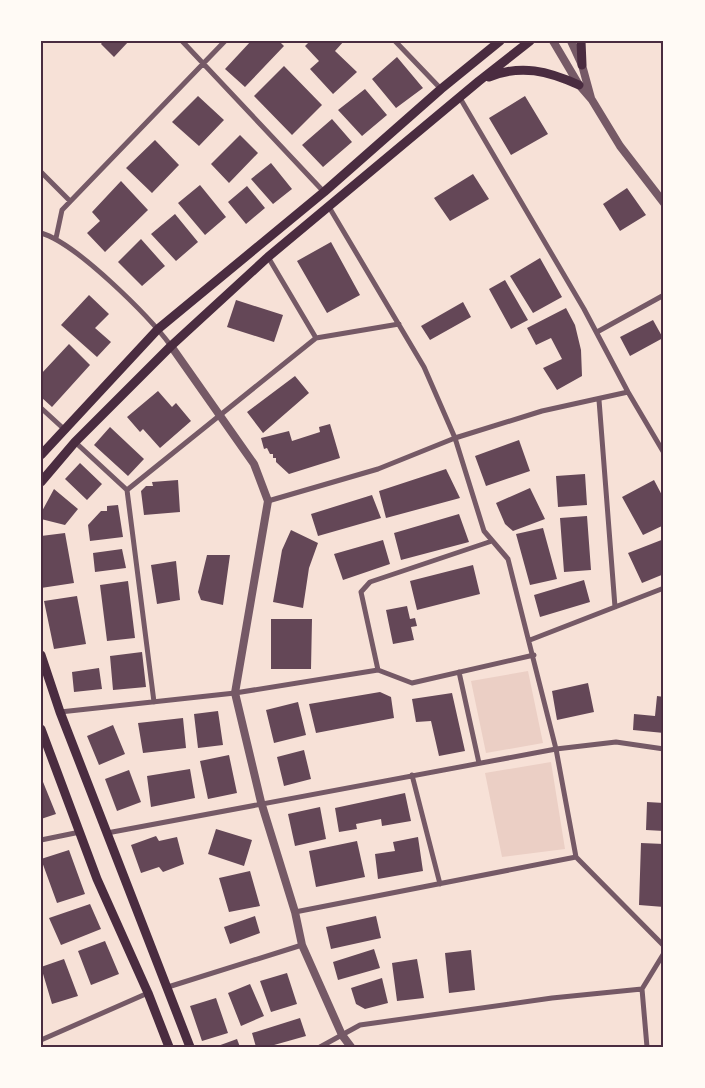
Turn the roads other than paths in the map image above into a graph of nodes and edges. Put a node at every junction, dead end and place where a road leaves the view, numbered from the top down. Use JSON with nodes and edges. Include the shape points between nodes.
{"nodes":[{"id":1,"x":182,"y":41,"type":"edge"},
{"id":2,"x":226,"y":41,"type":"edge"},
{"id":3,"x":395,"y":41,"type":"edge"},
{"id":4,"x":490,"y":41,"type":"edge"},
{"id":5,"x":500,"y":41,"type":"edge"},
{"id":6,"x":530,"y":41,"type":"edge"},
{"id":7,"x":553,"y":41,"type":"edge"},
{"id":8,"x":571,"y":41,"type":"edge"},
{"id":9,"x":582,"y":41,"type":"edge"},
{"id":10,"x":474,"y":62,"type":"junction"},
{"id":11,"x":203,"y":64,"type":"junction"},
{"id":12,"x":582,"y":65,"type":"junction"},
{"id":13,"x":479,"y":81,"type":"junction"},
{"id":14,"x":578,"y":86,"type":"junction"},
{"id":15,"x":441,"y":88,"type":"junction"},
{"id":16,"x":460,"y":98,"type":"junction"},
{"id":17,"x":592,"y":100,"type":"junction"},
{"id":18,"x":41,"y":172,"type":"edge"},
{"id":19,"x":324,"y":192,"type":"junction"},
{"id":20,"x":70,"y":201,"type":"junction"},
{"id":21,"x":664,"y":203,"type":"edge"},
{"id":22,"x":329,"y":207,"type":"junction"},
{"id":23,"x":42,"y":232,"type":"edge"},
{"id":24,"x":56,"y":238,"type":"junction"},
{"id":25,"x":268,"y":257,"type":"junction"},
{"id":26,"x":664,"y":294,"type":"edge"},
{"id":27,"x":398,"y":324,"type":"junction"},
{"id":28,"x":158,"y":329,"type":"junction"},
{"id":29,"x":597,"y":332,"type":"junction"},
{"id":30,"x":316,"y":338,"type":"junction"},
{"id":31,"x":171,"y":346,"type":"junction"},
{"id":32,"x":628,"y":392,"type":"junction"},
{"id":33,"x":599,"y":400,"type":"junction"},
{"id":34,"x":41,"y":408,"type":"edge"},
{"id":35,"x":218,"y":416,"type":"junction"},
{"id":36,"x":66,"y":431,"type":"junction"},
{"id":37,"x":455,"y":438,"type":"junction"},
{"id":38,"x":75,"y":442,"type":"junction"},
{"id":39,"x":664,"y":453,"type":"edge"},
{"id":40,"x":41,"y":455,"type":"edge"},
{"id":41,"x":41,"y":482,"type":"edge"},
{"id":42,"x":127,"y":490,"type":"junction"},
{"id":43,"x":268,"y":501,"type":"junction"},
{"id":44,"x":492,"y":541,"type":"junction"},
{"id":45,"x":664,"y":588,"type":"edge"},
{"id":46,"x":615,"y":607,"type":"junction"},
{"id":47,"x":530,"y":640,"type":"junction"},
{"id":48,"x":41,"y":655,"type":"edge"},
{"id":49,"x":534,"y":655,"type":"junction"},
{"id":50,"x":378,"y":670,"type":"junction"},
{"id":51,"x":459,"y":672,"type":"junction"},
{"id":52,"x":235,"y":693,"type":"junction"},
{"id":53,"x":154,"y":702,"type":"junction"},
{"id":54,"x":60,"y":712,"type":"junction"},
{"id":55,"x":41,"y":729,"type":"edge"},
{"id":56,"x":556,"y":749,"type":"junction"},
{"id":57,"x":664,"y":749,"type":"edge"},
{"id":58,"x":479,"y":763,"type":"junction"},
{"id":59,"x":412,"y":775,"type":"junction"},
{"id":60,"x":261,"y":802,"type":"junction"},
{"id":61,"x":80,"y":832,"type":"junction"},
{"id":62,"x":107,"y":833,"type":"junction"},
{"id":63,"x":41,"y":840,"type":"edge"},
{"id":64,"x":576,"y":857,"type":"junction"},
{"id":65,"x":440,"y":884,"type":"junction"},
{"id":66,"x":295,"y":912,"type":"junction"},
{"id":67,"x":302,"y":945,"type":"junction"},
{"id":68,"x":664,"y":946,"type":"edge"},
{"id":69,"x":664,"y":953,"type":"edge"},
{"id":70,"x":168,"y":987,"type":"junction"},
{"id":71,"x":642,"y":990,"type":"junction"},
{"id":72,"x":148,"y":993,"type":"junction"},
{"id":73,"x":342,"y":1035,"type":"junction"},
{"id":74,"x":41,"y":1040,"type":"edge"},
{"id":75,"x":169,"y":1047,"type":"edge"},
{"id":76,"x":190,"y":1047,"type":"edge"},
{"id":77,"x":320,"y":1047,"type":"edge"},
{"id":78,"x":351,"y":1047,"type":"edge"},
{"id":79,"x":647,"y":1047,"type":"edge"}],
"edges":[{"from":1,"to":11,"type":"street"},
{"from":2,"to":11,"type":"street"},
{"from":3,"to":15,"type":"street"},
{"from":4,"to":10,"type":"main road"},
{"from":5,"to":10,"type":"main road"},
{"from":6,"to":13,"type":"main road"},
{"from":7,"to":14,"type":"street"},
{"from":8,"to":12,"type":"street"},
{"from":9,"to":12,"type":"main road"},
{"from":10,"to":15,"type":"main road"},
{"from":11,"to":19,"type":"street"},
{"from":11,"to":20,"type":"street"},
{"from":12,"to":17,"type":"street"},
{"from":13,"to":14,"type":"main road","via":[[498,73],[527,69],[556,74]]},
{"from":13,"to":16,"type":"main road"},
{"from":14,"to":17,"type":"street"},
{"from":15,"to":19,"type":"main road"},
{"from":16,"to":22,"type":"main road"},
{"from":16,"to":29,"type":"street"},
{"from":17,"to":21,"type":"street","via":[[620,146]]},
{"from":18,"to":20,"type":"street"},
{"from":19,"to":28,"type":"main road"},
{"from":20,"to":24,"type":"street","via":[[62,210]]},
{"from":22,"to":25,"type":"main road"},
{"from":22,"to":27,"type":"street"},
{"from":23,"to":24,"type":"street"},
{"from":24,"to":28,"type":"street","via":[[89,263]]},
{"from":25,"to":30,"type":"street"},
{"from":25,"to":31,"type":"main road"},
{"from":26,"to":29,"type":"street"},
{"from":27,"to":30,"type":"street"},
{"from":27,"to":37,"type":"street","via":[[424,367]]},
{"from":28,"to":31,"type":"street"},
{"from":28,"to":36,"type":"main road"},
{"from":29,"to":32,"type":"street"},
{"from":30,"to":35,"type":"street"},
{"from":31,"to":35,"type":"street"},
{"from":31,"to":38,"type":"main road"},
{"from":32,"to":33,"type":"street"},
{"from":32,"to":39,"type":"street"},
{"from":33,"to":37,"type":"street","via":[[542,411]]},
{"from":33,"to":46,"type":"street"},
{"from":34,"to":36,"type":"street"},
{"from":35,"to":42,"type":"street"},
{"from":35,"to":43,"type":"street","via":[[254,464]]},
{"from":36,"to":40,"type":"main road"},
{"from":37,"to":43,"type":"street","via":[[378,469]]},
{"from":37,"to":44,"type":"street","via":[[484,531]]},
{"from":38,"to":41,"type":"main road"},
{"from":38,"to":42,"type":"street"},
{"from":42,"to":53,"type":"street"},
{"from":43,"to":52,"type":"street"},
{"from":44,"to":47,"type":"street","via":[[508,559]]},
{"from":44,"to":50,"type":"street","via":[[370,582],[361,592]]},
{"from":45,"to":46,"type":"street"},
{"from":46,"to":47,"type":"street"},
{"from":47,"to":49,"type":"street"},
{"from":48,"to":54,"type":"main road"},
{"from":49,"to":51,"type":"street"},
{"from":49,"to":56,"type":"street"},
{"from":50,"to":51,"type":"street","via":[[412,683]]},
{"from":50,"to":52,"type":"street"},
{"from":51,"to":58,"type":"street"},
{"from":52,"to":53,"type":"street"},
{"from":52,"to":60,"type":"street"},
{"from":53,"to":54,"type":"street"},
{"from":54,"to":62,"type":"main road"},
{"from":55,"to":61,"type":"main road"},
{"from":56,"to":57,"type":"street","via":[[616,742]]},
{"from":56,"to":58,"type":"street"},
{"from":56,"to":64,"type":"street"},
{"from":58,"to":59,"type":"street"},
{"from":59,"to":60,"type":"street"},
{"from":59,"to":65,"type":"street"},
{"from":60,"to":62,"type":"street"},
{"from":60,"to":66,"type":"street"},
{"from":61,"to":63,"type":"street"},
{"from":61,"to":72,"type":"main road","via":[[97,879]]},
{"from":62,"to":70,"type":"main road"},
{"from":64,"to":65,"type":"street"},
{"from":64,"to":68,"type":"street"},
{"from":65,"to":66,"type":"street"},
{"from":66,"to":67,"type":"street"},
{"from":67,"to":70,"type":"street"},
{"from":67,"to":73,"type":"street"},
{"from":69,"to":71,"type":"street"},
{"from":70,"to":76,"type":"main road"},
{"from":71,"to":73,"type":"street","via":[[552,998],[360,1025]]},
{"from":71,"to":79,"type":"street"},
{"from":72,"to":74,"type":"street"},
{"from":72,"to":75,"type":"main road"},
{"from":73,"to":77,"type":"street"},
{"from":73,"to":78,"type":"street"}]}
